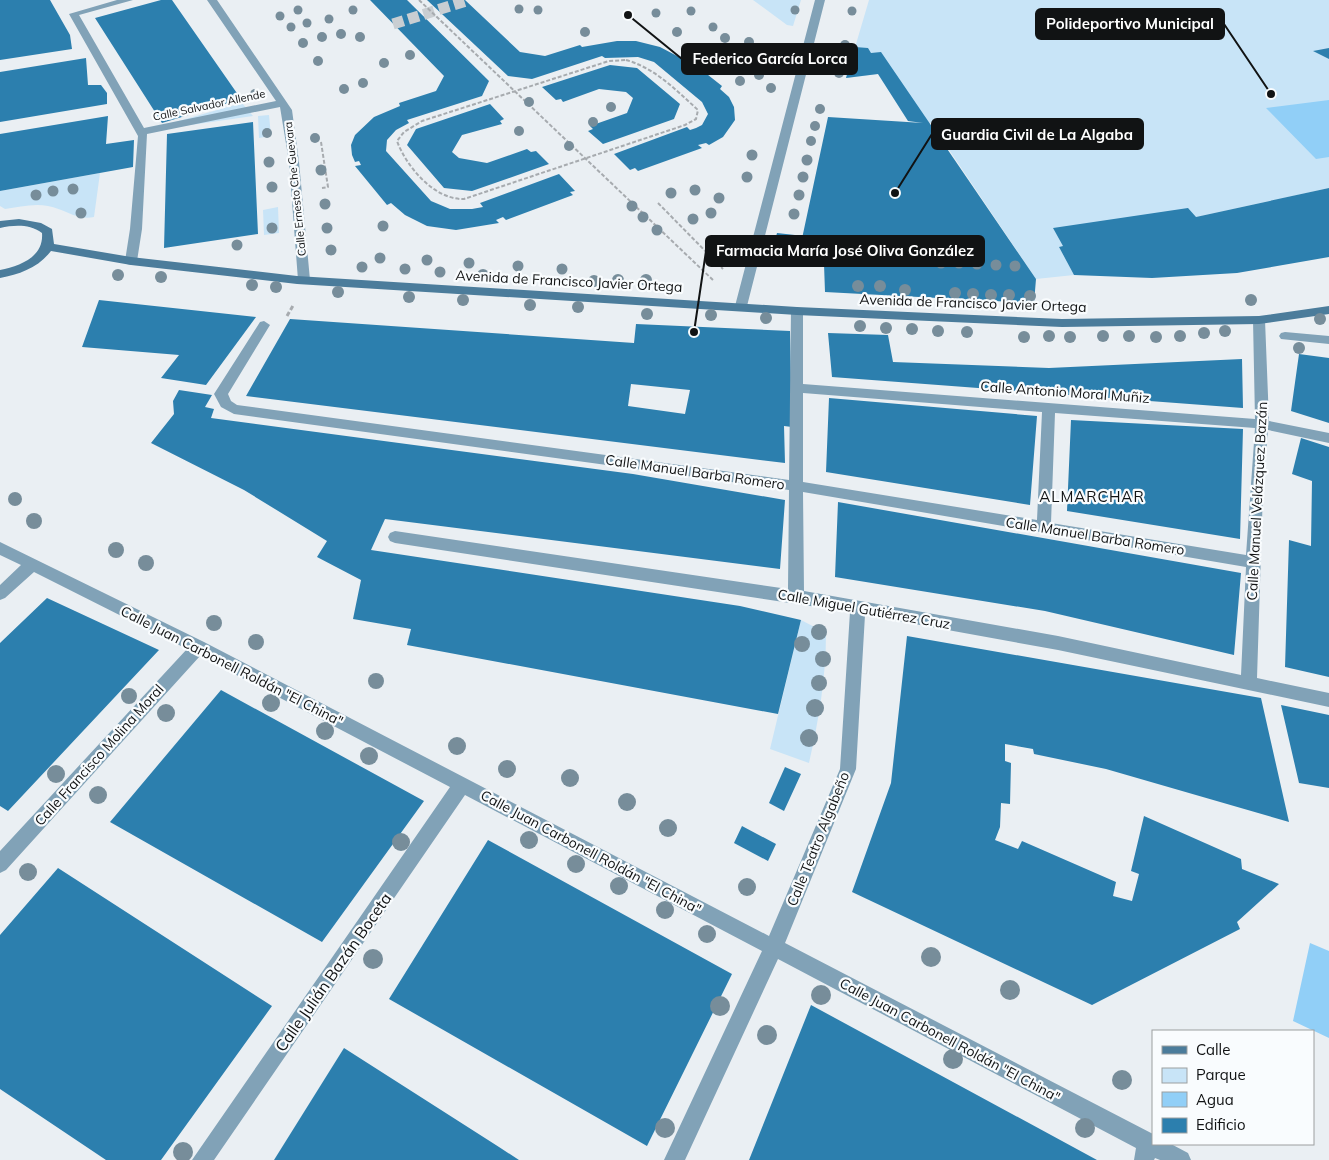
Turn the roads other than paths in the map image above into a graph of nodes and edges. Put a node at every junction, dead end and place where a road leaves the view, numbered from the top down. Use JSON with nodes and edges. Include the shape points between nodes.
{"nodes":[{"id":1,"x":128,"y":0,"type":"edge"},
{"id":2,"x":212,"y":0,"type":"edge"},
{"id":3,"x":820,"y":0,"type":"edge"},
{"id":4,"x":282,"y":103,"type":"junction"},
{"id":5,"x":141,"y":132,"type":"junction"},
{"id":6,"x":0,"y":225,"type":"edge"},
{"id":7,"x":48,"y":247,"type":"junction"},
{"id":8,"x":131,"y":261,"type":"junction"},
{"id":9,"x":0,"y":274,"type":"edge"},
{"id":10,"x":304,"y":280,"type":"junction"},
{"id":11,"x":741,"y":306,"type":"junction"},
{"id":12,"x":1329,"y":310,"type":"edge"},
{"id":13,"x":797,"y":311,"type":"junction"},
{"id":14,"x":1259,"y":320,"type":"junction"},
{"id":15,"x":264,"y":325,"type":"dead end"},
{"id":16,"x":1285,"y":336,"type":"dead end"},
{"id":17,"x":1329,"y":340,"type":"edge"},
{"id":18,"x":796,"y":388,"type":"junction"},
{"id":19,"x":1049,"y":407,"type":"junction"},
{"id":20,"x":1262,"y":424,"type":"junction"},
{"id":21,"x":1329,"y":438,"type":"edge"},
{"id":22,"x":798,"y":486,"type":"junction"},
{"id":23,"x":1044,"y":527,"type":"junction"},
{"id":24,"x":396,"y":537,"type":"dead end"},
{"id":25,"x":0,"y":548,"type":"edge"},
{"id":26,"x":1254,"y":562,"type":"junction"},
{"id":27,"x":32,"y":565,"type":"junction"},
{"id":28,"x":0,"y":594,"type":"edge"},
{"id":29,"x":796,"y":596,"type":"junction"},
{"id":30,"x":858,"y":608,"type":"junction"},
{"id":31,"x":198,"y":647,"type":"junction"},
{"id":32,"x":1249,"y":682,"type":"junction"},
{"id":33,"x":1329,"y":700,"type":"edge"},
{"id":34,"x":462,"y":784,"type":"junction"},
{"id":35,"x":0,"y":864,"type":"edge"},
{"id":36,"x":774,"y":947,"type":"junction"},
{"id":37,"x":1146,"y":1151,"type":"edge"},
{"id":38,"x":202,"y":1160,"type":"edge"},
{"id":39,"x":674,"y":1160,"type":"edge"},
{"id":40,"x":1181,"y":1160,"type":"edge"}],
"edges":[{"from":1,"to":5,"type":"street","via":[[74,14]]},
{"from":2,"to":4,"type":"street","name":"Calle Ernesto Che Guevara"},
{"from":3,"to":11,"type":"street"},
{"from":4,"to":5,"type":"street","name":"Calle Salvador Allende"},
{"from":4,"to":10,"type":"street","name":"Calle Ernesto Che Guevara","via":[[287,110],[294,162]]},
{"from":5,"to":8,"type":"street","via":[[142,152]]},
{"from":6,"to":7,"type":"street","via":[[19,222],[41,227],[48,232]]},
{"from":7,"to":8,"type":"street","name":"Avenida de Francisco Javier Ortega"},
{"from":7,"to":9,"type":"street","via":[[30,264]]},
{"from":8,"to":10,"type":"street","name":"Avenida de Francisco Javier Ortega"},
{"from":10,"to":11,"type":"street","name":"Avenida de Francisco Javier Ortega"},
{"from":11,"to":13,"type":"street","name":"Avenida de Francisco Javier Ortega"},
{"from":12,"to":14,"type":"street","name":"Avenida de Francisco Javier Ortega"},
{"from":13,"to":14,"type":"street","name":"Avenida de Francisco Javier Ortega","via":[[1062,324]]},
{"from":13,"to":18,"type":"street"},
{"from":14,"to":20,"type":"street","name":"Calle Manuel Velázquez Bazán"},
{"from":15,"to":22,"type":"street","name":"Calle Manuel Barba Romero","via":[[221,394],[226,404],[234,409]]},
{"from":16,"to":17,"type":"street"},
{"from":18,"to":19,"type":"street","name":"Calle Antonio Moral Muñiz"},
{"from":18,"to":22,"type":"street"},
{"from":19,"to":20,"type":"street","name":"Calle Antonio Moral Muñiz"},
{"from":19,"to":23,"type":"street"},
{"from":20,"to":21,"type":"street","name":"Calle Antonio Moral Muñiz"},
{"from":20,"to":26,"type":"street","name":"Calle Manuel Velázquez Bazán"},
{"from":22,"to":23,"type":"street","name":"Calle Manuel Barba Romero"},
{"from":22,"to":29,"type":"street"},
{"from":23,"to":26,"type":"street","name":"Calle Manuel Barba Romero"},
{"from":24,"to":29,"type":"street","name":"Calle Miguel Gutiérrez Cruz"},
{"from":25,"to":27,"type":"street","name":"Calle Juan Carbonell Roldán \"El China\""},
{"from":26,"to":32,"type":"street","name":"Calle Manuel Velázquez Bazán"},
{"from":27,"to":28,"type":"street"},
{"from":27,"to":31,"type":"street","name":"Calle Juan Carbonell Roldán \"El China\""},
{"from":29,"to":30,"type":"street","name":"Calle Miguel Gutiérrez Cruz"},
{"from":30,"to":32,"type":"street","name":"Calle Miguel Gutiérrez Cruz","via":[[1058,643]]},
{"from":30,"to":36,"type":"street","name":"Calle Teatro Algabeño","via":[[848,769]]},
{"from":31,"to":34,"type":"street","name":"Calle Juan Carbonell Roldán \"El China\""},
{"from":31,"to":35,"type":"street","name":"Calle Francisco Molina Moral"},
{"from":32,"to":33,"type":"street","name":"Calle Miguel Gutiérrez Cruz"},
{"from":34,"to":36,"type":"street","name":"Calle Juan Carbonell Roldán \"El China\""},
{"from":34,"to":38,"type":"street","name":"Calle Julián Bazán Boceta"},
{"from":36,"to":37,"type":"street","name":"Calle Juan Carbonell Roldán \"El China\""},
{"from":36,"to":39,"type":"street","name":"Calle Teatro Algabeño"},
{"from":37,"to":40,"type":"street","name":"Calle Juan Carbonell Roldán \"El China\""}]}
